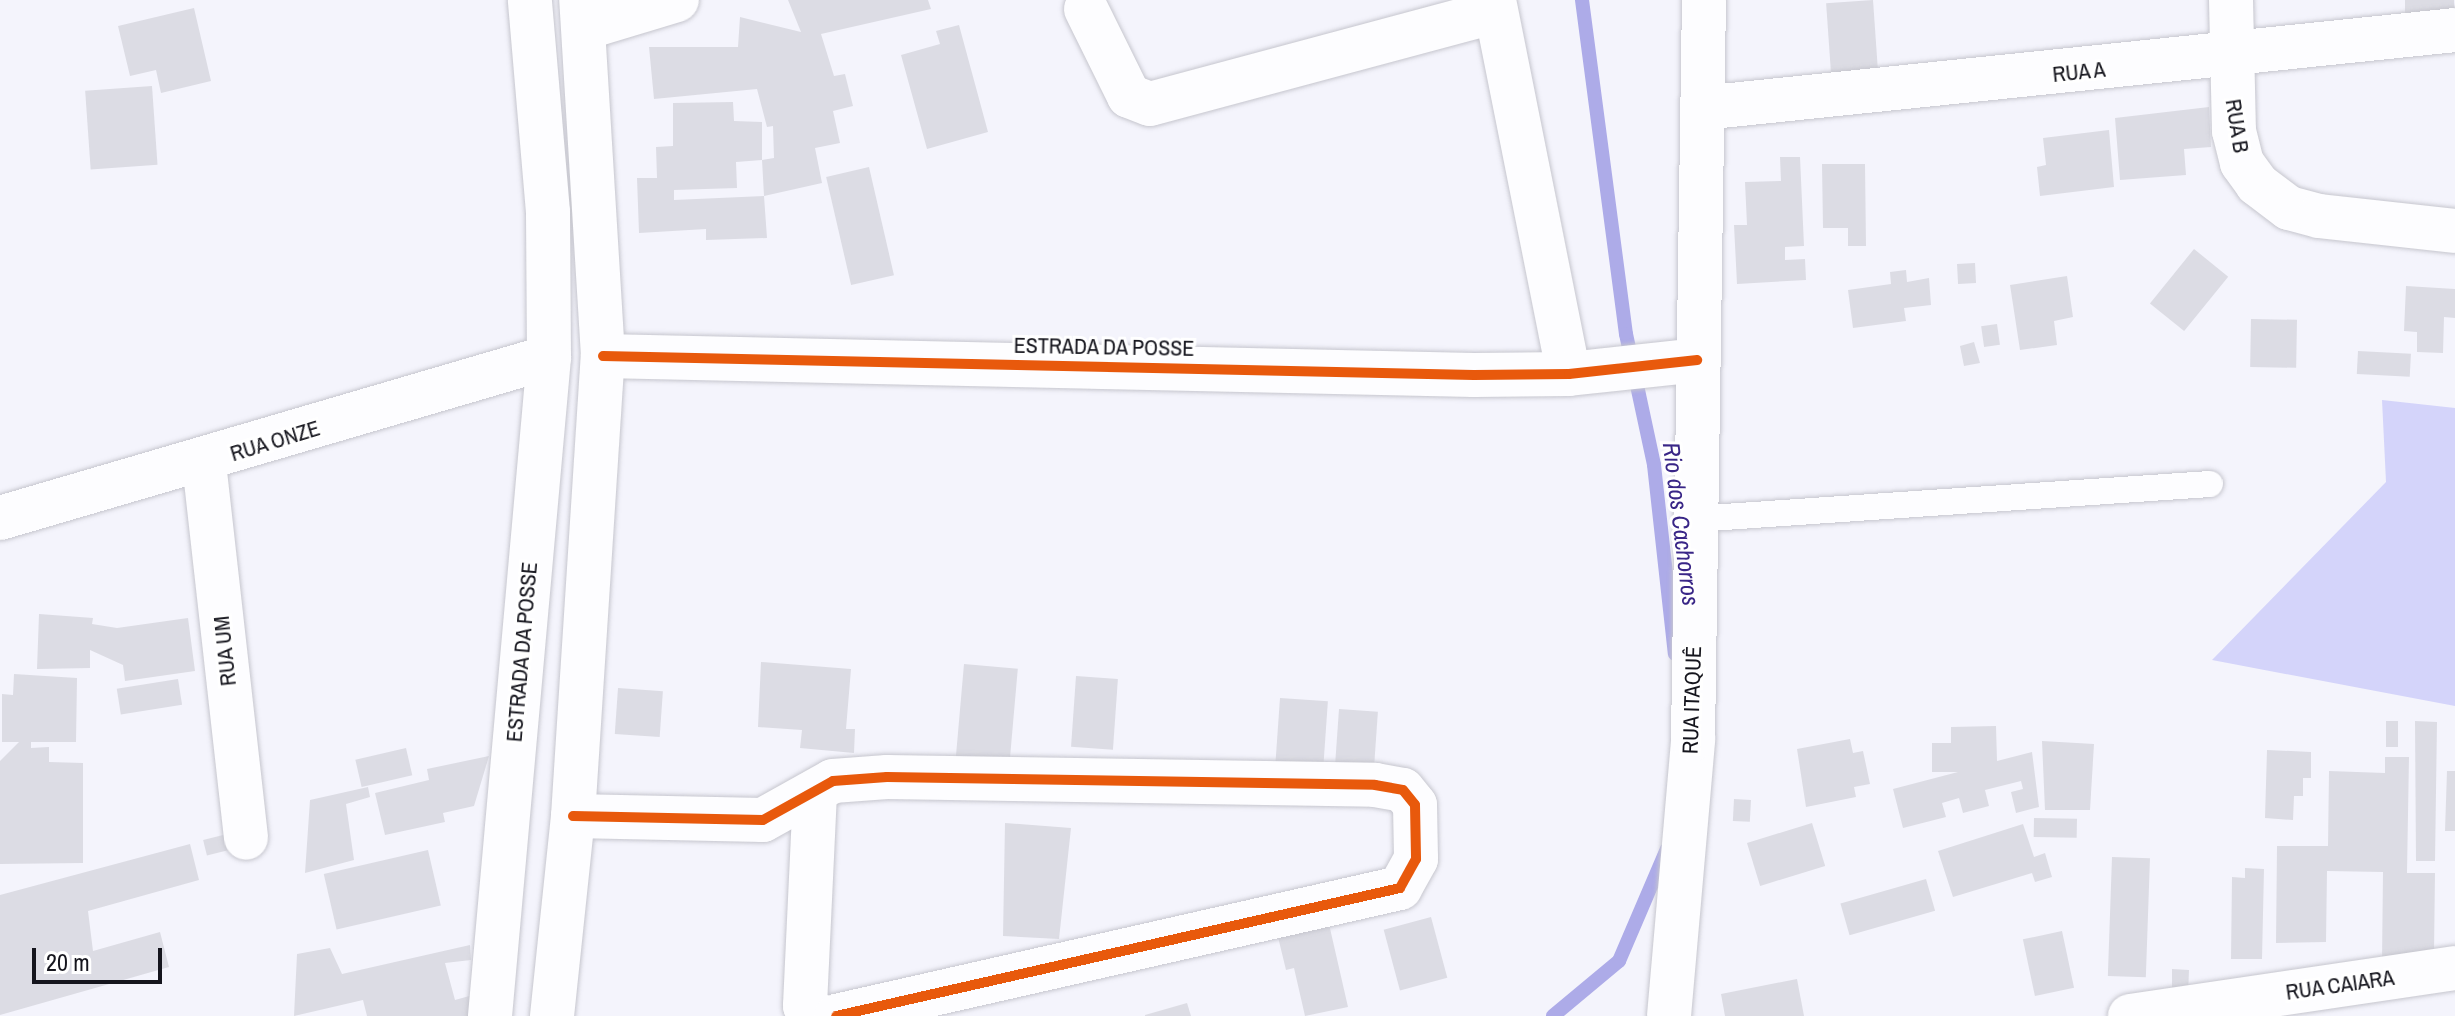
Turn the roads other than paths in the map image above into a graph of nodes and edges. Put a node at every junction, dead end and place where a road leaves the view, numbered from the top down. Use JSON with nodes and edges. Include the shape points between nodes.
{"nodes":[{"id":1,"x":530,"y":0,"type":"edge"},
{"id":2,"x":677,"y":0,"type":"edge"},
{"id":3,"x":1704,"y":0,"type":"edge"},
{"id":4,"x":2231,"y":0,"type":"edge"},
{"id":5,"x":1495,"y":6,"type":"edge"},
{"id":6,"x":1086,"y":9,"type":"dead end"},
{"id":7,"x":583,"y":14,"type":"edge"},
{"id":8,"x":2455,"y":30,"type":"edge"},
{"id":9,"x":2229,"y":57,"type":"junction"},
{"id":10,"x":1702,"y":108,"type":"junction"},
{"id":11,"x":2455,"y":231,"type":"edge"},
{"id":12,"x":603,"y":356,"type":"junction"},
{"id":13,"x":549,"y":357,"type":"junction"},
{"id":14,"x":1697,"y":360,"type":"junction"},
{"id":15,"x":1605,"y":371,"type":"junction"},
{"id":16,"x":204,"y":463,"type":"junction"},
{"id":17,"x":2210,"y":484,"type":"dead end"},
{"id":18,"x":0,"y":518,"type":"edge"},
{"id":19,"x":1695,"y":519,"type":"junction"},
{"id":20,"x":815,"y":793,"type":"junction"},
{"id":21,"x":573,"y":816,"type":"junction"},
{"id":22,"x":246,"y":838,"type":"dead end"},
{"id":23,"x":2455,"y":968,"type":"edge"},
{"id":24,"x":490,"y":1016,"type":"edge"},
{"id":25,"x":552,"y":1016,"type":"edge"},
{"id":26,"x":819,"y":1016,"type":"edge"},
{"id":27,"x":836,"y":1016,"type":"edge"},
{"id":28,"x":1669,"y":1016,"type":"edge"},
{"id":29,"x":2130,"y":1016,"type":"edge"}],
"edges":[{"from":1,"to":13,"type":"street","name":"ESTRADA DA POSSE","via":[[548,212]]},
{"from":2,"to":7,"type":"street"},
{"from":3,"to":10,"type":"street","name":"RUA ITAQUÊ"},
{"from":4,"to":9,"type":"street","name":"RUA B"},
{"from":5,"to":6,"type":"street","via":[[1150,104],[1129,96]]},
{"from":5,"to":15,"type":"street"},
{"from":7,"to":12,"type":"street"},
{"from":8,"to":9,"type":"street","name":"RUA A"},
{"from":9,"to":10,"type":"street","name":"RUA A"},
{"from":9,"to":11,"type":"street","name":"RUA B","via":[[2242,163],[2272,198],[2319,216]]},
{"from":10,"to":14,"type":"street","name":"RUA ITAQUÊ"},
{"from":12,"to":15,"type":"street","name":"ESTRADA DA POSSE"},
{"from":12,"to":21,"type":"street"},
{"from":13,"to":16,"type":"street","name":"RUA ONZE"},
{"from":13,"to":24,"type":"street","name":"ESTRADA DA POSSE"},
{"from":14,"to":15,"type":"street","name":"ESTRADA DA POSSE"},
{"from":14,"to":19,"type":"street","name":"RUA ITAQUÊ"},
{"from":16,"to":18,"type":"street","name":"RUA ONZE"},
{"from":16,"to":22,"type":"street","name":"RUA UM"},
{"from":17,"to":19,"type":"lane"},
{"from":19,"to":28,"type":"street","name":"RUA ITAQUÊ","via":[[1693,739]]},
{"from":20,"to":21,"type":"street","via":[[763,820]]},
{"from":20,"to":26,"type":"street","via":[[805,1006]]},
{"from":20,"to":27,"type":"street","via":[[833,781],[887,777],[1360,785],[1392,786],[1415,805],[1416,859],[1400,888]]},
{"from":21,"to":25,"type":"street"},
{"from":23,"to":29,"type":"street","name":"RUA CAIARA"}]}
